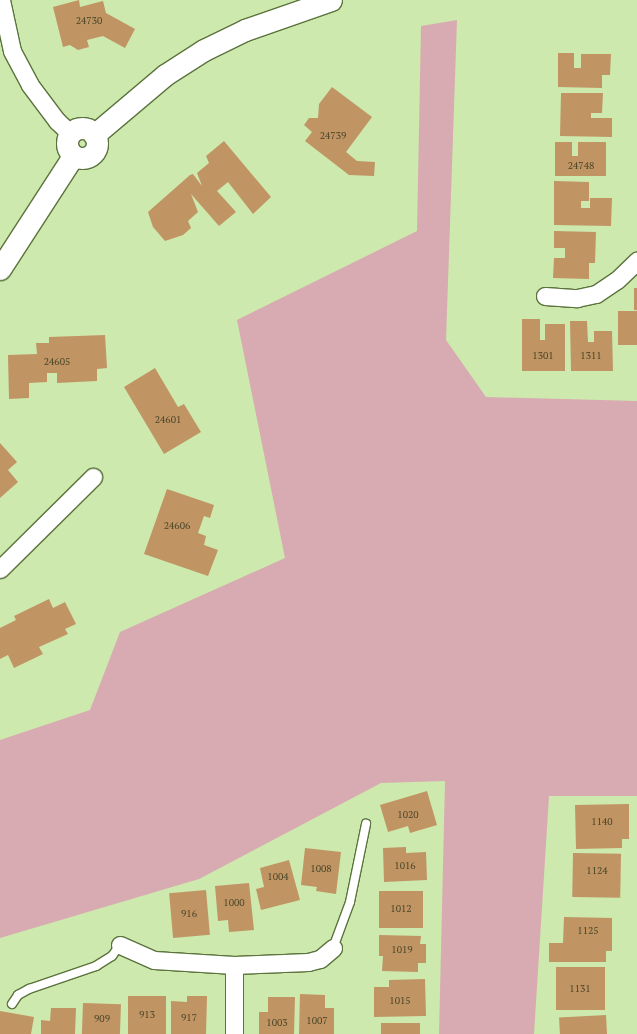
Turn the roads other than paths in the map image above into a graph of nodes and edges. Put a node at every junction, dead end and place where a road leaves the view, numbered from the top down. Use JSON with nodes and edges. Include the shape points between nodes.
{"nodes":[{"id":1,"x":1,"y":0,"type":"edge"},
{"id":2,"x":331,"y":0,"type":"edge"},
{"id":3,"x":70,"y":133,"type":"junction"},
{"id":4,"x":94,"y":135,"type":"junction"},
{"id":5,"x":72,"y":156,"type":"junction"},
{"id":6,"x":637,"y":261,"type":"edge"},
{"id":7,"x":0,"y":269,"type":"edge"},
{"id":8,"x":545,"y":296,"type":"dead end"},
{"id":9,"x":93,"y":477,"type":"dead end"},
{"id":10,"x":0,"y":568,"type":"edge"},
{"id":11,"x":366,"y":824,"type":"dead end"},
{"id":12,"x":120,"y":945,"type":"joint"},
{"id":13,"x":333,"y":948,"type":"joint"},
{"id":14,"x":234,"y":965,"type":"junction"},
{"id":15,"x":12,"y":1004,"type":"dead end"},
{"id":16,"x":234,"y":1034,"type":"edge"}],
"edges":[{"from":1,"to":3,"type":"street","via":[[12,51],[30,85],[57,121]]},
{"from":2,"to":4,"type":"street","via":[[245,30],[204,50],[165,75]]},
{"from":3,"to":4,"type":"street","via":[[83,128]]},
{"from":3,"to":5,"type":"street","via":[[66,142]]},
{"from":4,"to":5,"type":"street","via":[[97,144],[90,156],[81,159]]},
{"from":5,"to":7,"type":"street"},
{"from":6,"to":8,"type":"street","via":[[617,280],[596,294],[577,298]]},
{"from":9,"to":10,"type":"street"},
{"from":11,"to":13,"type":"lane","via":[[350,902]]},
{"from":12,"to":14,"type":"street","via":[[154,960]]},
{"from":12,"to":15,"type":"lane","via":[[112,956],[96,966],[29,989],[18,995]]},
{"from":13,"to":14,"type":"street","via":[[320,959],[308,962]]},
{"from":14,"to":16,"type":"street"}]}
